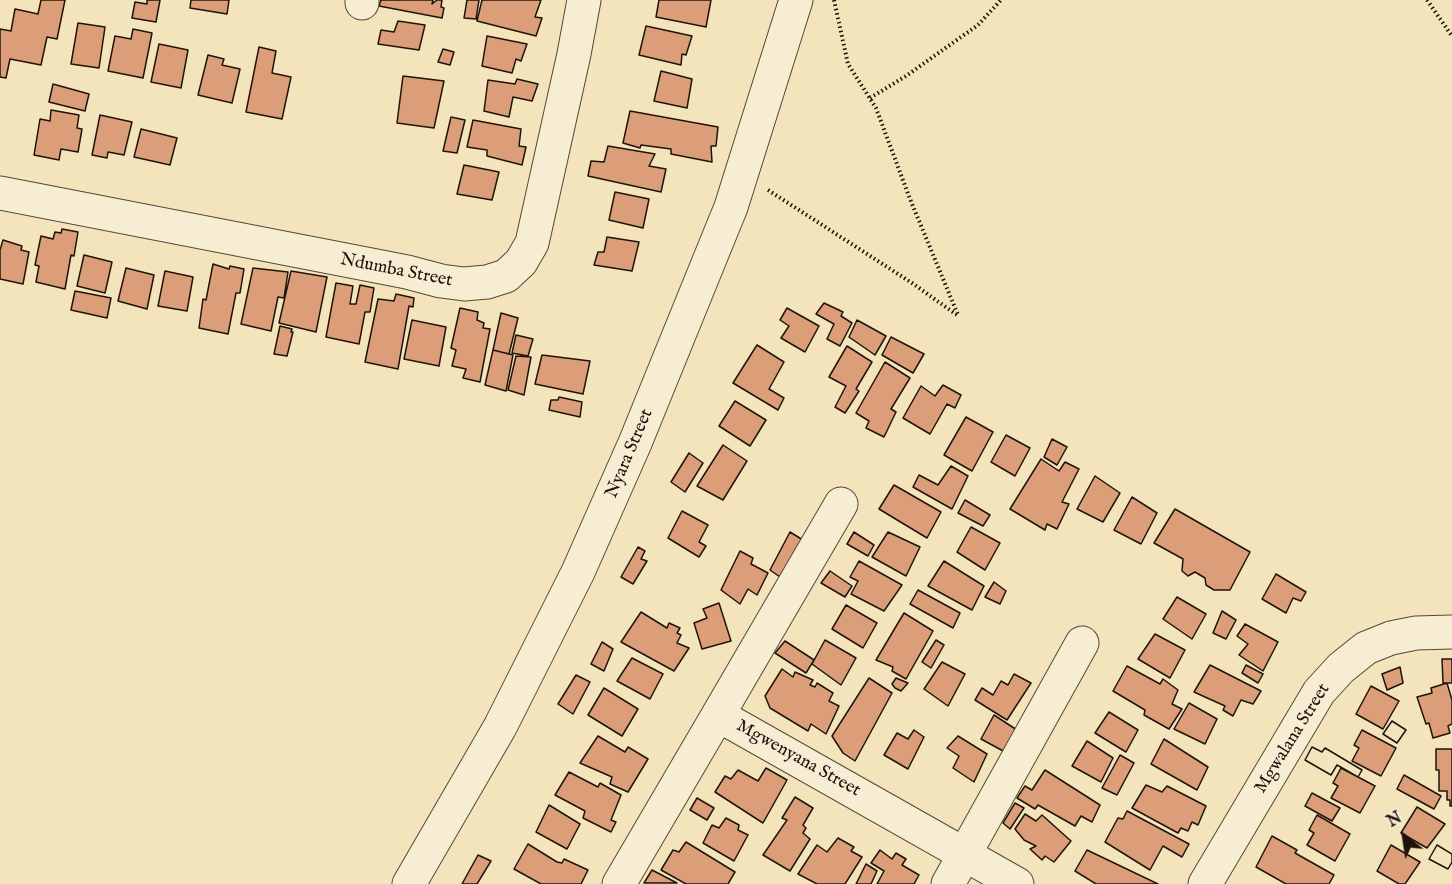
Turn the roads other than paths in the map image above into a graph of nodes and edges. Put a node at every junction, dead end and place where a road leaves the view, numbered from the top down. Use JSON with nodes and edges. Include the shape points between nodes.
{"nodes":[{"id":1,"x":584,"y":0,"type":"edge"},
{"id":2,"x":796,"y":0,"type":"edge"},
{"id":3,"x":0,"y":193,"type":"edge"},
{"id":4,"x":841,"y":504,"type":"dead end"},
{"id":5,"x":1452,"y":632,"type":"edge"},
{"id":6,"x":1082,"y":643,"type":"dead end"},
{"id":7,"x":718,"y":715,"type":"junction"},
{"id":8,"x":966,"y":854,"type":"junction"},
{"id":9,"x":409,"y":884,"type":"edge"},
{"id":10,"x":619,"y":884,"type":"edge"},
{"id":11,"x":948,"y":884,"type":"edge"},
{"id":12,"x":1017,"y":884,"type":"edge"},
{"id":13,"x":1205,"y":884,"type":"edge"}],
"edges":[{"from":1,"to":3,"type":"street","name":"Ndumba Street","via":[[532,243],[521,262],[506,276],[488,282],[441,281]]},
{"from":2,"to":9,"type":"street","name":"Nyara Street","via":[[731,207],[683,330],[578,572],[500,727]]},
{"from":4,"to":7,"type":"street"},
{"from":5,"to":13,"type":"street","name":"Mgwalana Street","via":[[1391,638],[1366,648],[1341,668],[1319,692]]},
{"from":6,"to":8,"type":"street"},
{"from":7,"to":8,"type":"street","name":"Mgwenyana Street"},
{"from":7,"to":10,"type":"street","name":"Mgwenyana Street"},
{"from":8,"to":11,"type":"street"},
{"from":8,"to":12,"type":"street","name":"Mgwenyana Street"}]}
